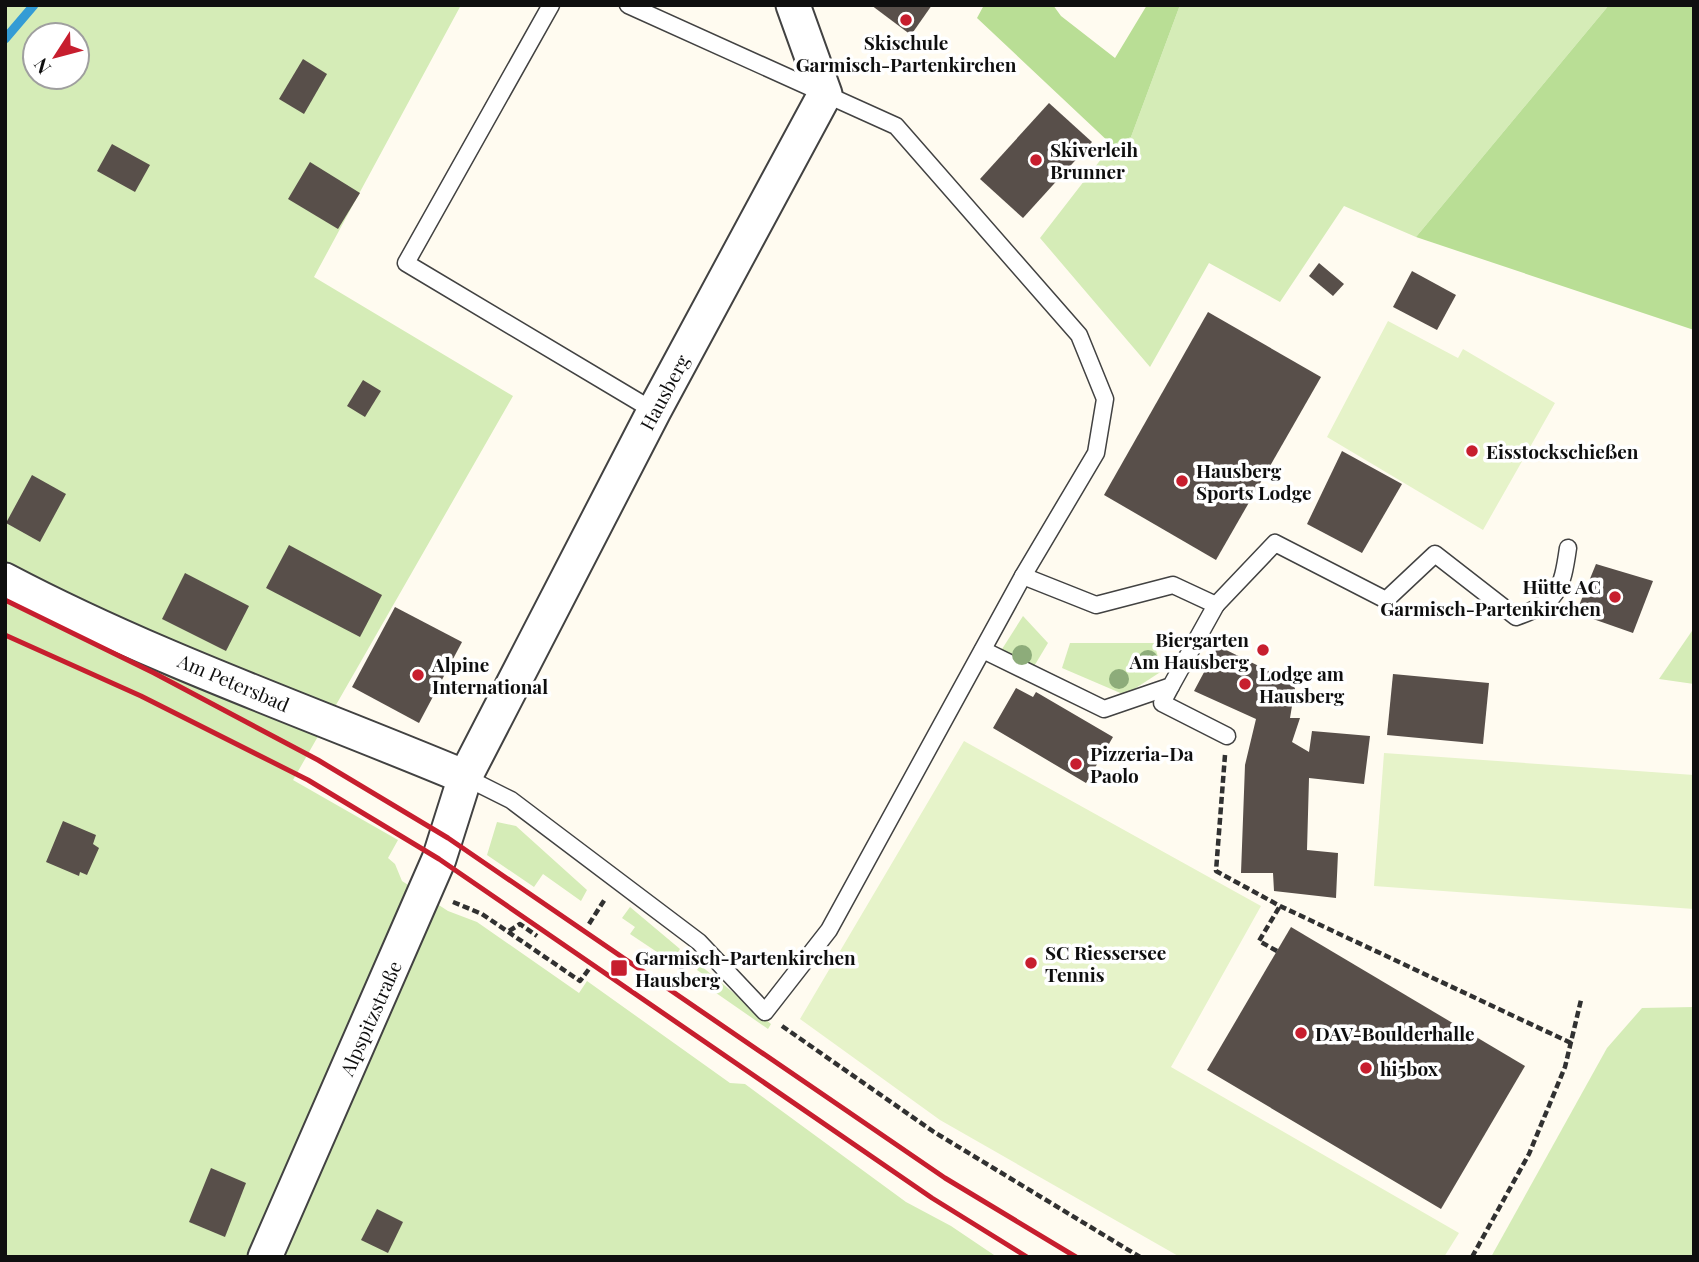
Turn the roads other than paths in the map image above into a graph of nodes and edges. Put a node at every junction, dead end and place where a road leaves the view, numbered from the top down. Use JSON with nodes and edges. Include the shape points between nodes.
{"nodes":[{"id":1,"x":551,"y":5,"type":"edge"},
{"id":2,"x":628,"y":5,"type":"edge"},
{"id":3,"x":793,"y":5,"type":"edge"},
{"id":4,"x":825,"y":94,"type":"junction"},
{"id":5,"x":654,"y":411,"type":"junction"},
{"id":6,"x":1568,"y":548,"type":"dead end"},
{"id":7,"x":1023,"y":576,"type":"junction"},
{"id":8,"x":5,"y":580,"type":"edge"},
{"id":9,"x":1216,"y":605,"type":"junction"},
{"id":10,"x":983,"y":650,"type":"junction"},
{"id":11,"x":1171,"y":686,"type":"junction"},
{"id":12,"x":1227,"y":736,"type":"road end"},
{"id":13,"x":466,"y":776,"type":"junction"},
{"id":14,"x":265,"y":1257,"type":"edge"}],
"edges":[{"from":1,"to":5,"type":"lane","via":[[406,263]]},
{"from":2,"to":4,"type":"lane"},
{"from":3,"to":4,"type":"street"},
{"from":4,"to":5,"type":"street","name":"Hausberg"},
{"from":4,"to":7,"type":"lane","via":[[896,126],[1079,335],[1095,373],[1105,399],[1096,453]]},
{"from":5,"to":13,"type":"street","name":"Hausberg"},
{"from":6,"to":9,"type":"lane","via":[[1563,585],[1539,609],[1516,617],[1435,554],[1386,600],[1275,543]]},
{"from":7,"to":9,"type":"lane","via":[[1096,605],[1172,585]]},
{"from":7,"to":10,"type":"lane"},
{"from":8,"to":13,"type":"street","name":"Am Petersbad","via":[[258,695]]},
{"from":9,"to":11,"type":"lane"},
{"from":10,"to":11,"type":"lane","via":[[1104,709]]},
{"from":10,"to":13,"type":"lane","via":[[829,930],[765,1012],[699,942],[510,800]]},
{"from":11,"to":12,"type":"lane","via":[[1162,703]]},
{"from":13,"to":14,"type":"street","name":"Alpspitzstraße","via":[[448,838]]}]}
